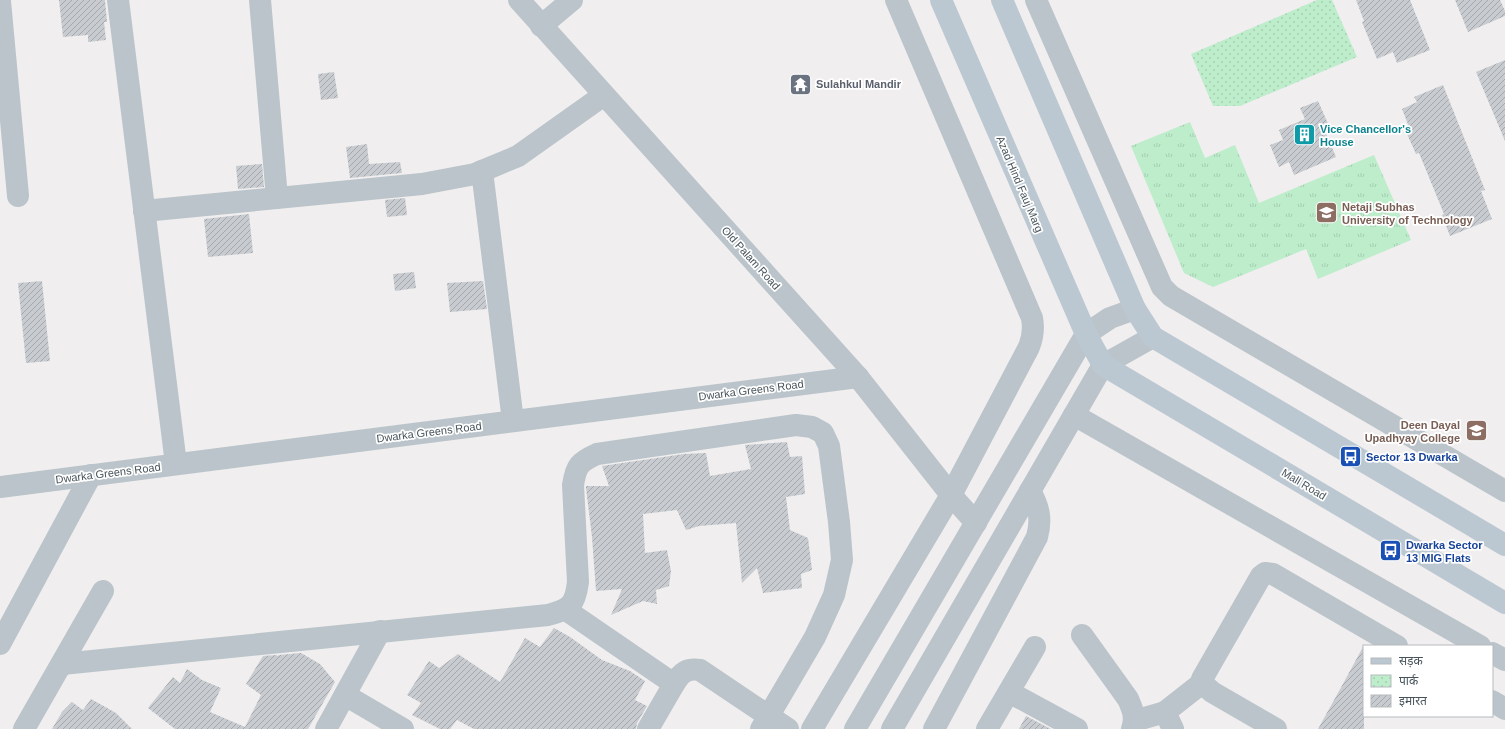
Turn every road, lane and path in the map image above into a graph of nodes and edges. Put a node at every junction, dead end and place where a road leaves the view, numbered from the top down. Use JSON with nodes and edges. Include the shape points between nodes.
{"nodes":[{"id":1,"x":118,"y":0,"type":"edge"},
{"id":2,"x":260,"y":0,"type":"edge"},
{"id":3,"x":519,"y":0,"type":"edge"},
{"id":4,"x":572,"y":0,"type":"edge"},
{"id":5,"x":896,"y":0,"type":"edge"},
{"id":6,"x":941,"y":0,"type":"edge"},
{"id":7,"x":1002,"y":0,"type":"edge"},
{"id":8,"x":1036,"y":0,"type":"edge"},
{"id":9,"x":0,"y":1,"type":"edge"},
{"id":10,"x":541,"y":26,"type":"junction"},
{"id":11,"x":604,"y":95,"type":"junction"},
{"id":12,"x":482,"y":171,"type":"junction"},
{"id":13,"x":18,"y":196,"type":"dead end"},
{"id":14,"x":277,"y":198,"type":"junction"},
{"id":15,"x":144,"y":211,"type":"junction"},
{"id":16,"x":1134,"y":309,"type":"junction"},
{"id":17,"x":1086,"y":334,"type":"junction"},
{"id":18,"x":1153,"y":336,"type":"junction"},
{"id":19,"x":1104,"y":365,"type":"junction"},
{"id":20,"x":858,"y":377,"type":"junction"},
{"id":21,"x":1074,"y":415,"type":"junction"},
{"id":22,"x":513,"y":421,"type":"junction"},
{"id":23,"x":176,"y":464,"type":"junction"},
{"id":24,"x":91,"y":475,"type":"junction"},
{"id":25,"x":0,"y":487,"type":"edge"},
{"id":26,"x":1030,"y":491,"type":"junction"},
{"id":27,"x":1505,"y":491,"type":"edge"},
{"id":28,"x":951,"y":495,"type":"junction"},
{"id":29,"x":976,"y":523,"type":"junction"},
{"id":30,"x":1505,"y":545,"type":"edge"},
{"id":31,"x":103,"y":591,"type":"dead end"},
{"id":32,"x":1505,"y":603,"type":"edge"},
{"id":33,"x":566,"y":610,"type":"junction"},
{"id":34,"x":380,"y":632,"type":"junction"},
{"id":35,"x":1082,"y":635,"type":"dead end"},
{"id":36,"x":0,"y":644,"type":"edge"},
{"id":37,"x":1395,"y":645,"type":"edge"},
{"id":38,"x":1478,"y":645,"type":"edge"},
{"id":39,"x":1035,"y":647,"type":"dead end"},
{"id":40,"x":1493,"y":654,"type":"edge"},
{"id":41,"x":1505,"y":660,"type":"edge"},
{"id":42,"x":62,"y":664,"type":"junction"},
{"id":43,"x":1202,"y":683,"type":"junction"},
{"id":44,"x":674,"y":684,"type":"junction"},
{"id":45,"x":1009,"y":692,"type":"junction"},
{"id":46,"x":345,"y":695,"type":"junction"},
{"id":47,"x":1169,"y":720,"type":"edge"},
{"id":48,"x":765,"y":723,"type":"edge"},
{"id":49,"x":1133,"y":725,"type":"edge"},
{"id":50,"x":24,"y":729,"type":"edge"},
{"id":51,"x":326,"y":729,"type":"edge"},
{"id":52,"x":403,"y":729,"type":"edge"},
{"id":53,"x":648,"y":729,"type":"edge"},
{"id":54,"x":788,"y":729,"type":"edge"},
{"id":55,"x":812,"y":729,"type":"edge"},
{"id":56,"x":855,"y":729,"type":"edge"},
{"id":57,"x":892,"y":729,"type":"edge"},
{"id":58,"x":934,"y":729,"type":"edge"},
{"id":59,"x":987,"y":729,"type":"edge"},
{"id":60,"x":1077,"y":729,"type":"edge"},
{"id":61,"x":1276,"y":729,"type":"edge"}],
"edges":[{"from":1,"to":15,"type":"street"},
{"from":2,"to":14,"type":"street"},
{"from":3,"to":10,"type":"street","name":"Old Palam Road"},
{"from":4,"to":10,"type":"street"},
{"from":5,"to":28,"type":"street","via":[[1034,327],[1029,347]]},
{"from":6,"to":17,"type":"main road","name":"Azad Hind Fauj Marg"},
{"from":7,"to":16,"type":"main road"},
{"from":8,"to":27,"type":"street","via":[[1162,287],[1171,296]]},
{"from":9,"to":13,"type":"street"},
{"from":10,"to":11,"type":"street","name":"Old Palam Road"},
{"from":11,"to":12,"type":"street","via":[[518,156]]},
{"from":11,"to":20,"type":"street","name":"Old Palam Road"},
{"from":12,"to":14,"type":"street","via":[[422,184]]},
{"from":12,"to":22,"type":"street"},
{"from":14,"to":15,"type":"street"},
{"from":15,"to":23,"type":"street"},
{"from":16,"to":17,"type":"street","via":[[1110,318]]},
{"from":16,"to":18,"type":"main road"},
{"from":17,"to":19,"type":"main road","name":"Azad Hind Fauj Marg"},
{"from":17,"to":29,"type":"street"},
{"from":18,"to":19,"type":"street"},
{"from":18,"to":30,"type":"main road"},
{"from":19,"to":21,"type":"street"},
{"from":19,"to":32,"type":"main road","name":"Mall Road"},
{"from":20,"to":22,"type":"street","name":"Dwarka Greens Road"},
{"from":20,"to":28,"type":"street","name":"Old Palam Road"},
{"from":21,"to":26,"type":"street"},
{"from":21,"to":38,"type":"street"},
{"from":22,"to":23,"type":"street","name":"Dwarka Greens Road"},
{"from":23,"to":24,"type":"street","name":"Dwarka Greens Road"},
{"from":24,"to":25,"type":"street","name":"Dwarka Greens Road"},
{"from":24,"to":36,"type":"street"},
{"from":26,"to":57,"type":"street"},
{"from":26,"to":58,"type":"street","via":[[1039,514],[1037,537]]},
{"from":28,"to":29,"type":"street","name":"Old Palam Road"},
{"from":28,"to":55,"type":"street"},
{"from":29,"to":56,"type":"street"},
{"from":31,"to":42,"type":"street"},
{"from":33,"to":34,"type":"street","via":[[548,615]]},
{"from":33,"to":44,"type":"street"},
{"from":33,"to":48,"type":"street","via":[[576,597],[578,582],[573,485],[575,471],[583,460],[597,454],[796,425],[812,427],[823,433],[829,446],[842,560],[834,595],[825,616]]},
{"from":34,"to":42,"type":"street"},
{"from":34,"to":46,"type":"street"},
{"from":35,"to":49,"type":"street","via":[[1128,700],[1133,710]]},
{"from":37,"to":43,"type":"street","via":[[1273,574],[1265,573]]},
{"from":39,"to":45,"type":"street"},
{"from":40,"to":41,"type":"street"},
{"from":42,"to":50,"type":"street"},
{"from":43,"to":47,"type":"street"},
{"from":43,"to":61,"type":"street","via":[[1212,692]]},
{"from":44,"to":48,"type":"street","via":[[684,671],[700,670]]},
{"from":44,"to":53,"type":"street"},
{"from":45,"to":59,"type":"street"},
{"from":45,"to":60,"type":"street"},
{"from":46,"to":51,"type":"street"},
{"from":46,"to":52,"type":"street"},
{"from":47,"to":49,"type":"street"},
{"from":48,"to":54,"type":"street"}]}
